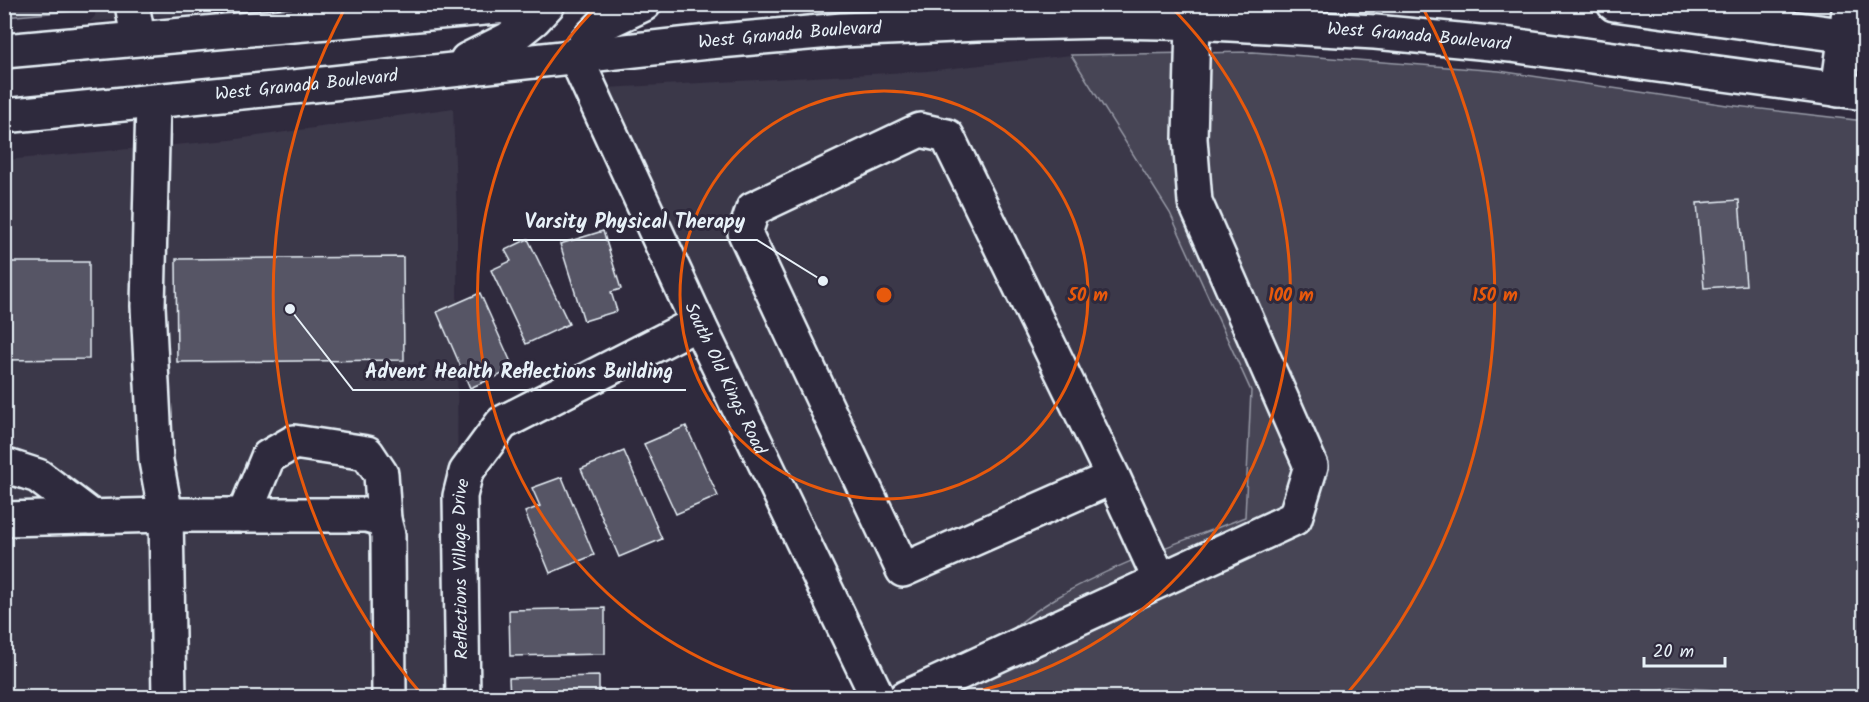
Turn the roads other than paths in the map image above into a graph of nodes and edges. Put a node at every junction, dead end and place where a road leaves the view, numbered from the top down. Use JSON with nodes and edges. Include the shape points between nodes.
{"nodes":[{"id":1,"x":132,"y":4,"type":"edge"},
{"id":2,"x":529,"y":4,"type":"edge"},
{"id":3,"x":548,"y":4,"type":"edge"},
{"id":4,"x":644,"y":4,"type":"edge"},
{"id":5,"x":923,"y":4,"type":"edge"},
{"id":6,"x":1622,"y":5,"type":"edge"},
{"id":7,"x":1200,"y":13,"type":"edge"},
{"id":8,"x":1854,"y":26,"type":"edge"},
{"id":9,"x":865,"y":29,"type":"junction"},
{"id":10,"x":138,"y":38,"type":"junction"},
{"id":11,"x":4,"y":51,"type":"edge"},
{"id":12,"x":575,"y":56,"type":"junction"},
{"id":13,"x":443,"y":71,"type":"junction"},
{"id":14,"x":1851,"y":91,"type":"edge"},
{"id":15,"x":153,"y":102,"type":"junction"},
{"id":16,"x":4,"y":116,"type":"edge"},
{"id":17,"x":698,"y":323,"type":"junction"},
{"id":18,"x":4,"y":465,"type":"edge"},
{"id":19,"x":1113,"y":477,"type":"junction"},
{"id":20,"x":166,"y":515,"type":"junction"},
{"id":21,"x":244,"y":515,"type":"junction"},
{"id":22,"x":92,"y":517,"type":"junction"},
{"id":23,"x":4,"y":519,"type":"edge"},
{"id":24,"x":384,"y":520,"type":"junction"},
{"id":25,"x":1160,"y":580,"type":"junction"},
{"id":26,"x":169,"y":698,"type":"edge"},
{"id":27,"x":389,"y":698,"type":"edge"},
{"id":28,"x":464,"y":698,"type":"edge"},
{"id":29,"x":878,"y":698,"type":"edge"},
{"id":30,"x":905,"y":698,"type":"edge"}],
"edges":[{"from":1,"to":10,"type":"main road"},
{"from":2,"to":10,"type":"main road"},
{"from":3,"to":13,"type":"main road","via":[[510,39]]},
{"from":4,"to":12,"type":"main road","via":[[606,22]]},
{"from":5,"to":9,"type":"main road"},
{"from":6,"to":8,"type":"main road"},
{"from":7,"to":9,"type":"main road","name":"West Granada Boulevard","via":[[1108,21]]},
{"from":7,"to":14,"type":"main road","name":"West Granada Boulevard","via":[[1500,44]]},
{"from":7,"to":25,"type":"main road","via":[[1190,139],[1195,202],[1311,466],[1295,518]]},
{"from":8,"to":14,"type":"main road"},
{"from":9,"to":12,"type":"main road","name":"West Granada Boulevard"},
{"from":10,"to":11,"type":"main road"},
{"from":12,"to":13,"type":"main road","name":"West Granada Boulevard"},
{"from":12,"to":17,"type":"main road","name":"South Old Kings Road"},
{"from":13,"to":15,"type":"main road","name":"West Granada Boulevard"},
{"from":15,"to":16,"type":"main road","name":"West Granada Boulevard"},
{"from":15,"to":20,"type":"main road","via":[[148,306],[156,461]]},
{"from":17,"to":28,"type":"main road","name":"Reflections Village Drive","via":[[502,423],[466,472],[460,496]]},
{"from":17,"to":29,"type":"main road","name":"South Old Kings Road"},
{"from":18,"to":22,"type":"main road","via":[[38,476]]},
{"from":19,"to":19,"type":"main road","via":[[903,570],[745,233],[753,209],[920,130],[947,136]]},
{"from":19,"to":25,"type":"main road"},
{"from":20,"to":21,"type":"main road"},
{"from":20,"to":22,"type":"main road"},
{"from":20,"to":26,"type":"main road"},
{"from":21,"to":24,"type":"main road","via":[[367,515]]},
{"from":21,"to":24,"type":"main road","via":[[268,457],[294,442],[367,453],[381,474]]},
{"from":22,"to":23,"type":"main road"},
{"from":24,"to":27,"type":"main road","via":[[388,535]]},
{"from":25,"to":30,"type":"main road"}]}
